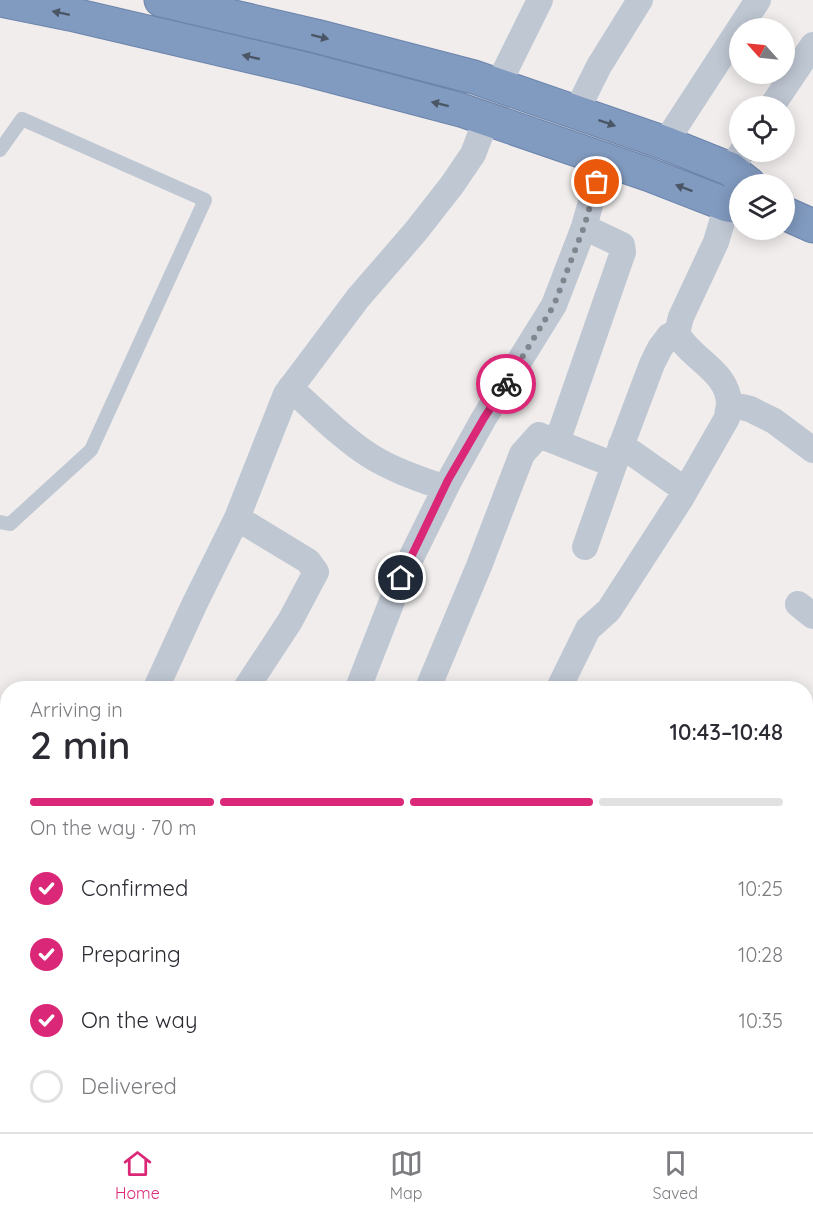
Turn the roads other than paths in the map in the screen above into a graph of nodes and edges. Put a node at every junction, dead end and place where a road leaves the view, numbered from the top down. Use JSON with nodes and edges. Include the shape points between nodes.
{"nodes":[{"id":1,"x":161,"y":0,"type":"edge"},
{"id":2,"x":540,"y":0,"type":"edge"},
{"id":3,"x":640,"y":0,"type":"edge"},
{"id":4,"x":758,"y":0,"type":"edge"},
{"id":5,"x":12,"y":1,"type":"edge"},
{"id":6,"x":221,"y":7,"type":"edge"},
{"id":7,"x":813,"y":45,"type":"edge"},
{"id":8,"x":506,"y":88,"type":"junction"},
{"id":9,"x":779,"y":96,"type":"edge"},
{"id":10,"x":576,"y":112,"type":"junction"},
{"id":11,"x":494,"y":121,"type":"junction"},
{"id":12,"x":665,"y":142,"type":"junction"},
{"id":13,"x":0,"y":150,"type":"edge"},
{"id":14,"x":603,"y":159,"type":"junction"},
{"id":15,"x":729,"y":178,"type":"edge"},
{"id":16,"x":729,"y":182,"type":"edge"},
{"id":17,"x":729,"y":207,"type":"edge"},
{"id":18,"x":795,"y":218,"type":"edge"},
{"id":19,"x":813,"y":226,"type":"edge"},
{"id":20,"x":584,"y":227,"type":"junction"},
{"id":21,"x":677,"y":333,"type":"junction"},
{"id":22,"x":290,"y":388,"type":"junction"},
{"id":23,"x":729,"y":404,"type":"junction"},
{"id":24,"x":557,"y":442,"type":"junction"},
{"id":25,"x":813,"y":450,"type":"edge"},
{"id":26,"x":618,"y":455,"type":"junction"},
{"id":27,"x":445,"y":488,"type":"junction"},
{"id":28,"x":685,"y":490,"type":"junction"},
{"id":29,"x":237,"y":518,"type":"junction"},
{"id":30,"x":0,"y":522,"type":"edge"},
{"id":31,"x":585,"y":548,"type":"dead end"},
{"id":32,"x":159,"y":681,"type":"edge"},
{"id":33,"x":251,"y":681,"type":"edge"},
{"id":34,"x":361,"y":681,"type":"edge"},
{"id":35,"x":431,"y":681,"type":"edge"},
{"id":36,"x":562,"y":681,"type":"edge"}],
"edges":[{"from":1,"to":6,"type":"highway"},
{"from":2,"to":8,"type":"street"},
{"from":3,"to":10,"type":"street"},
{"from":4,"to":12,"type":"street"},
{"from":11,"to":5,"type":"highway","one_way":true,"via":[[305,69]]},
{"from":6,"to":8,"type":"highway","one_way":true},
{"from":7,"to":9,"type":"street"},
{"from":8,"to":10,"type":"highway"},
{"from":8,"to":11,"type":"highway"},
{"from":10,"to":12,"type":"highway","one_way":true},
{"from":11,"to":14,"type":"highway"},
{"from":11,"to":22,"type":"street","via":[[483,128],[473,154],[452,186],[358,298]]},
{"from":12,"to":15,"type":"highway"},
{"from":13,"to":30,"type":"lane","via":[[22,119],[205,200],[91,450],[10,524]]},
{"from":16,"to":14,"type":"highway","one_way":true,"via":[[650,174]]},
{"from":14,"to":20,"type":"street"},
{"from":17,"to":21,"type":"street"},
{"from":18,"to":19,"type":"highway"},
{"from":20,"to":24,"type":"street","via":[[622,245],[623,252]]},
{"from":20,"to":27,"type":"street","via":[[554,305]]},
{"from":21,"to":23,"type":"street","via":[[725,386]]},
{"from":21,"to":26,"type":"street","via":[[669,336],[652,364]]},
{"from":22,"to":27,"type":"street","via":[[371,457]]},
{"from":22,"to":29,"type":"street"},
{"from":23,"to":25,"type":"street","via":[[774,421]]},
{"from":23,"to":28,"type":"street","via":[[727,417]]},
{"from":24,"to":26,"type":"street"},
{"from":24,"to":35,"type":"street","via":[[538,435],[522,454]]},
{"from":26,"to":28,"type":"street"},
{"from":26,"to":31,"type":"street"},
{"from":27,"to":34,"type":"street","via":[[401,578]]},
{"from":28,"to":36,"type":"street","via":[[609,610],[588,629]]},
{"from":29,"to":32,"type":"street"},
{"from":29,"to":33,"type":"street","via":[[308,561],[316,572]]}]}
